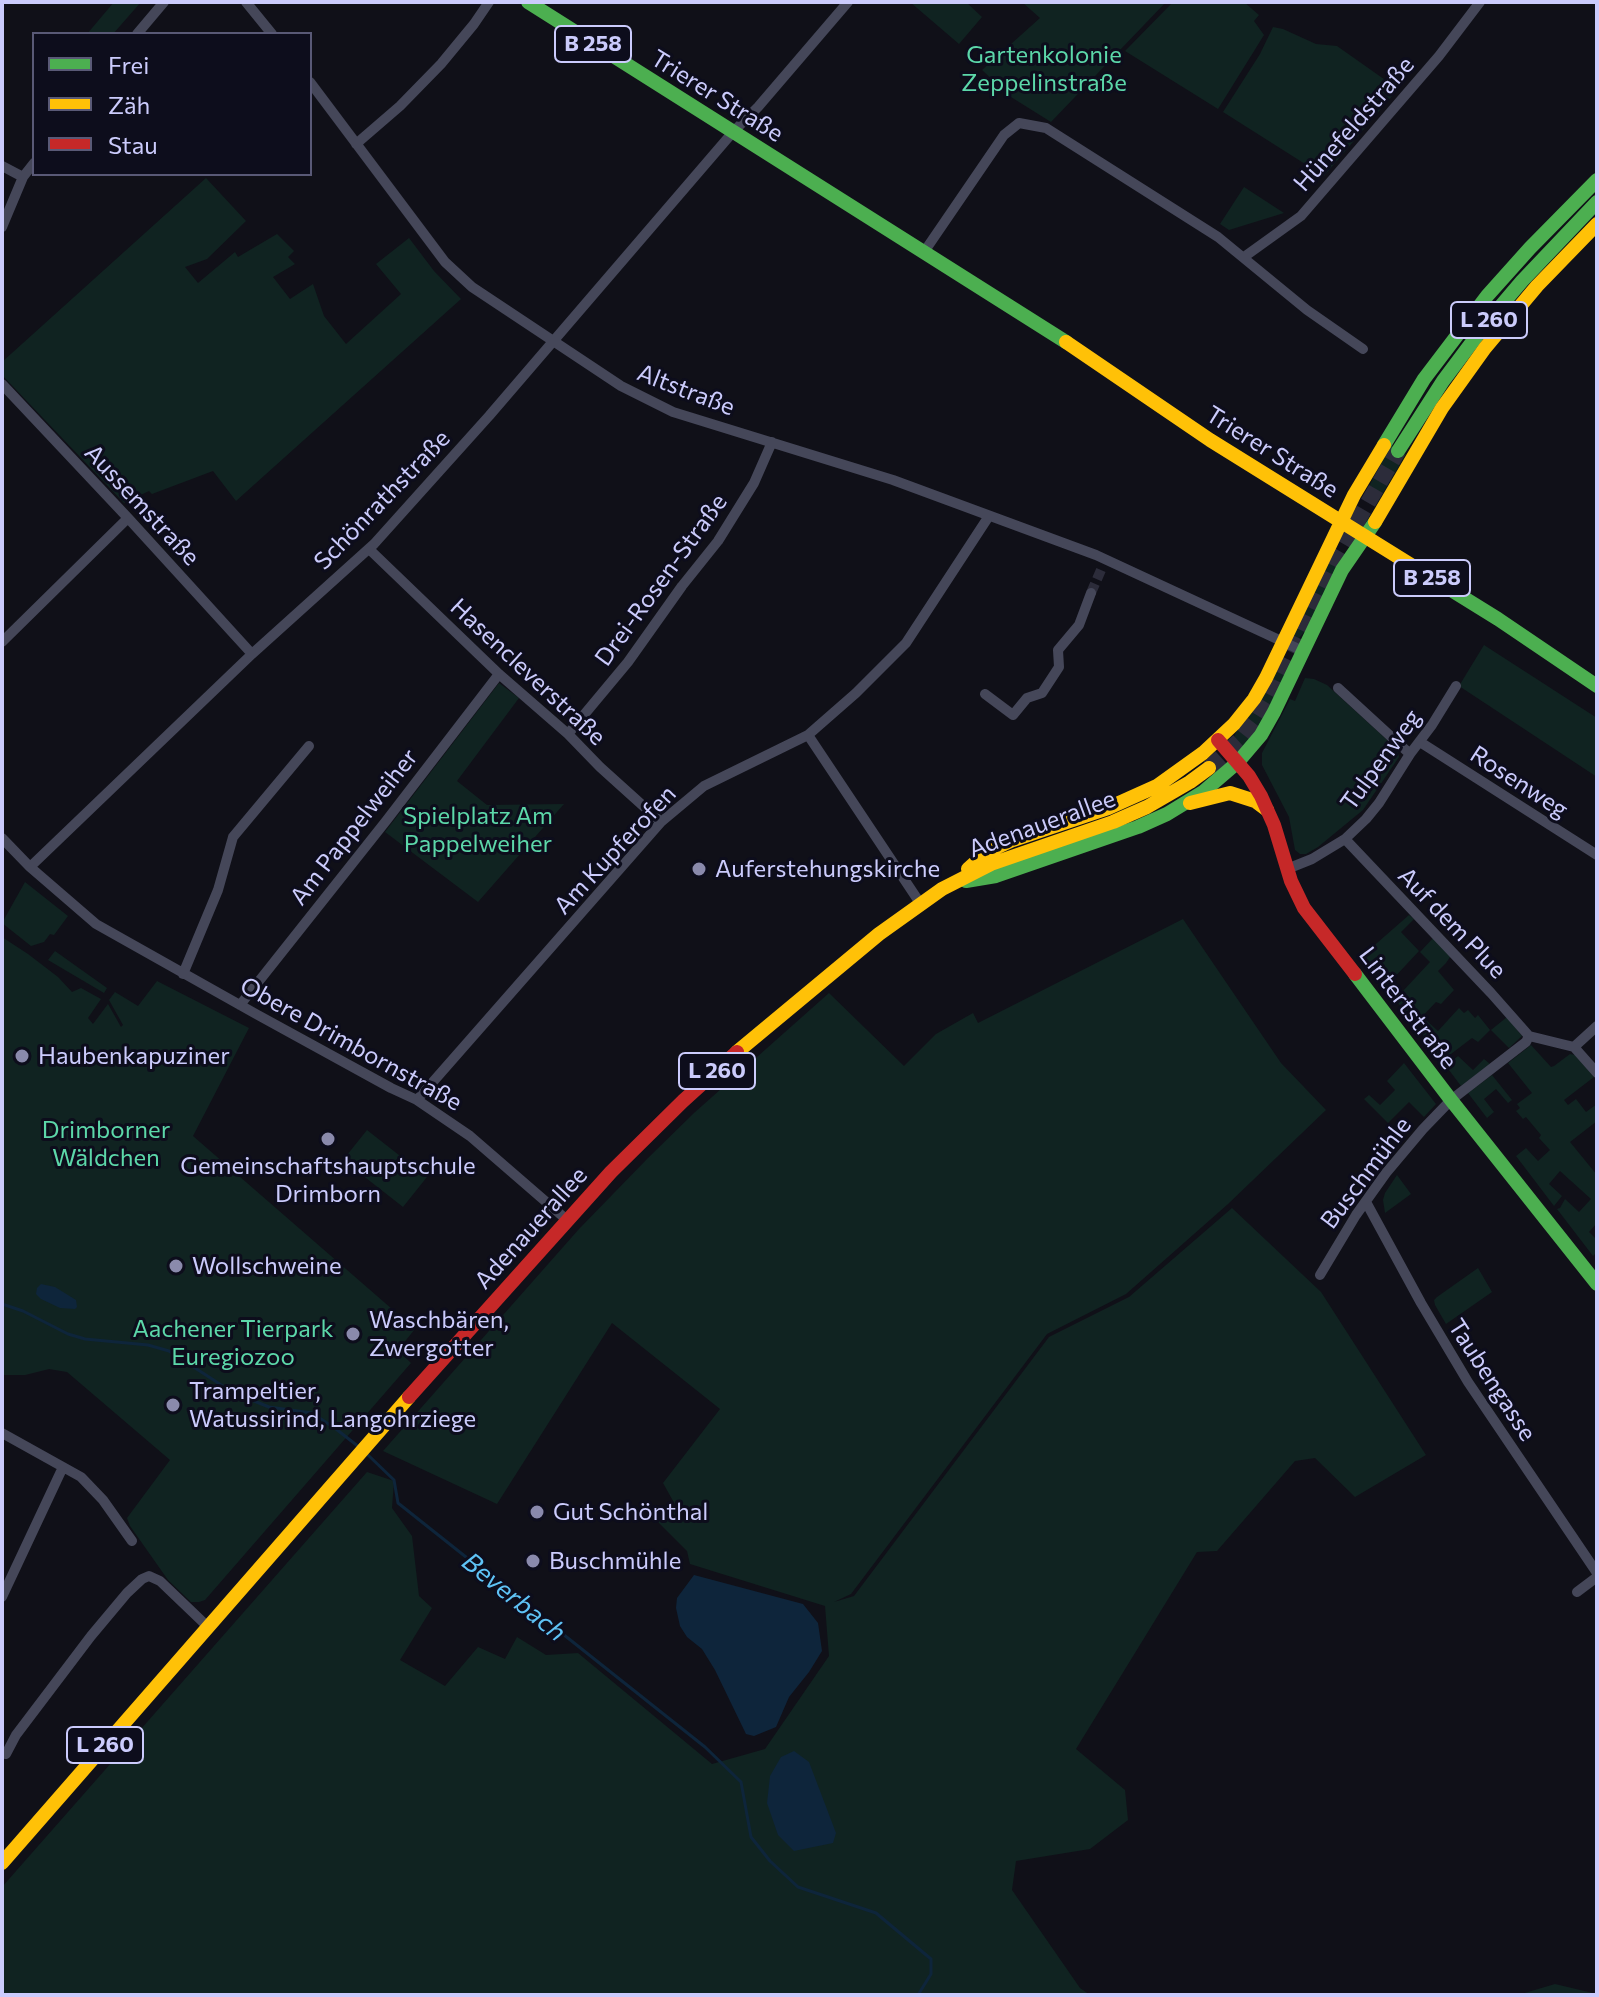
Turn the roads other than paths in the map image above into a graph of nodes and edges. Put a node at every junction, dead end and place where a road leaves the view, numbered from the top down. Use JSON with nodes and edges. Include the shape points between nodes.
{"nodes":[{"id":1,"x":164,"y":2,"type":"edge"},
{"id":2,"x":246,"y":2,"type":"edge"},
{"id":3,"x":489,"y":2,"type":"edge"},
{"id":4,"x":528,"y":2,"type":"edge"},
{"id":5,"x":848,"y":2,"type":"edge"},
{"id":6,"x":1480,"y":2,"type":"edge"},
{"id":7,"x":139,"y":32,"type":"edge"},
{"id":8,"x":270,"y":32,"type":"edge"},
{"id":9,"x":312,"y":85,"type":"edge"},
{"id":10,"x":733,"y":132,"type":"junction"},
{"id":11,"x":356,"y":144,"type":"junction"},
{"id":12,"x":2,"y":166,"type":"edge"},
{"id":13,"x":32,"y":166,"type":"edge"},
{"id":14,"x":23,"y":177,"type":"junction"},
{"id":15,"x":1597,"y":180,"type":"edge"},
{"id":16,"x":1597,"y":202,"type":"edge"},
{"id":17,"x":1597,"y":224,"type":"edge"},
{"id":18,"x":2,"y":227,"type":"edge"},
{"id":19,"x":924,"y":252,"type":"junction"},
{"id":20,"x":1244,"y":257,"type":"junction"},
{"id":21,"x":553,"y":341,"type":"junction"},
{"id":22,"x":1363,"y":349,"type":"dead end"},
{"id":23,"x":2,"y":384,"type":"edge"},
{"id":24,"x":772,"y":442,"type":"junction"},
{"id":25,"x":1398,"y":451,"type":"tunnel mouth"},
{"id":26,"x":989,"y":516,"type":"junction"},
{"id":27,"x":128,"y":518,"type":"junction"},
{"id":28,"x":1340,"y":521,"type":"junction"},
{"id":29,"x":1366,"y":537,"type":"junction"},
{"id":30,"x":369,"y":549,"type":"junction"},
{"id":31,"x":1091,"y":593,"type":"tunnel mouth"},
{"id":32,"x":2,"y":642,"type":"edge"},
{"id":33,"x":1283,"y":642,"type":"junction"},
{"id":34,"x":1303,"y":651,"type":"junction"},
{"id":35,"x":252,"y":654,"type":"junction"},
{"id":36,"x":499,"y":674,"type":"junction"},
{"id":37,"x":1456,"y":686,"type":"dead end"},
{"id":38,"x":1597,"y":686,"type":"edge"},
{"id":39,"x":1338,"y":688,"type":"dead end"},
{"id":40,"x":985,"y":694,"type":"dead end"},
{"id":41,"x":568,"y":734,"type":"junction"},
{"id":42,"x":808,"y":735,"type":"junction"},
{"id":43,"x":1218,"y":740,"type":"junction"},
{"id":44,"x":1420,"y":742,"type":"junction"},
{"id":45,"x":309,"y":746,"type":"dead end"},
{"id":46,"x":1410,"y":754,"type":"junction"},
{"id":47,"x":1238,"y":762,"type":"junction"},
{"id":48,"x":1209,"y":768,"type":"tunnel mouth"},
{"id":49,"x":1182,"y":806,"type":"junction"},
{"id":50,"x":1268,"y":810,"type":"junction"},
{"id":51,"x":661,"y":822,"type":"junction"},
{"id":52,"x":2,"y":838,"type":"edge"},
{"id":53,"x":1345,"y":839,"type":"junction"},
{"id":54,"x":1597,"y":855,"type":"edge"},
{"id":55,"x":30,"y":867,"type":"junction"},
{"id":56,"x":1287,"y":869,"type":"junction"},
{"id":57,"x":952,"y":883,"type":"junction"},
{"id":58,"x":920,"y":903,"type":"junction"},
{"id":59,"x":183,"y":974,"type":"junction"},
{"id":60,"x":240,"y":1005,"type":"junction"},
{"id":61,"x":1597,"y":1026,"type":"edge"},
{"id":62,"x":1529,"y":1036,"type":"junction"},
{"id":63,"x":1574,"y":1047,"type":"junction"},
{"id":64,"x":1597,"y":1073,"type":"edge"},
{"id":65,"x":417,"y":1100,"type":"junction"},
{"id":66,"x":1451,"y":1100,"type":"junction"},
{"id":67,"x":1366,"y":1202,"type":"junction"},
{"id":68,"x":567,"y":1220,"type":"junction"},
{"id":69,"x":1320,"y":1275,"type":"dead end"},
{"id":70,"x":1597,"y":1284,"type":"edge"},
{"id":71,"x":2,"y":1433,"type":"edge"},
{"id":72,"x":63,"y":1467,"type":"junction"},
{"id":73,"x":132,"y":1541,"type":"dead end"},
{"id":74,"x":1597,"y":1575,"type":"edge"},
{"id":75,"x":1577,"y":1592,"type":"dead end"},
{"id":76,"x":2,"y":1597,"type":"edge"},
{"id":77,"x":207,"y":1626,"type":"junction"},
{"id":78,"x":6,"y":1754,"type":"dead end"},
{"id":79,"x":2,"y":1863,"type":"edge"}],
"edges":[{"from":1,"to":7,"type":"street"},
{"from":2,"to":8,"type":"street"},
{"from":3,"to":11,"type":"street","via":[[441,64]]},
{"from":4,"to":10,"type":"main road","name":"Trierer Straße","number":"B 258"},
{"from":5,"to":10,"type":"street","name":"Schönrathstraße"},
{"from":6,"to":20,"type":"street","name":"Hünefeldstraße","via":[[1301,216]]},
{"from":9,"to":11,"type":"street","name":"Altstraße"},
{"from":10,"to":19,"type":"main road","name":"Trierer Straße","number":"B 258"},
{"from":10,"to":21,"type":"street","name":"Schönrathstraße"},
{"from":11,"to":21,"type":"street","name":"Altstraße","via":[[445,262],[472,287]]},
{"from":12,"to":14,"type":"street"},
{"from":13,"to":14,"type":"street"},
{"from":14,"to":18,"type":"street"},
{"from":15,"to":28,"type":"main road","via":[[1463,326],[1424,379]]},
{"from":16,"to":25,"type":"main road","number":"L 260","via":[[1488,321]]},
{"from":17,"to":29,"type":"main road","via":[[1467,371]]},
{"from":19,"to":20,"type":"street","via":[[1004,135],[1019,123],[1046,128]]},
{"from":19,"to":28,"type":"main road","name":"Trierer Straße","number":"B 258"},
{"from":20,"to":22,"type":"street"},
{"from":21,"to":24,"type":"street","name":"Altstraße","via":[[621,386],[673,412]]},
{"from":21,"to":30,"type":"street","name":"Schönrathstraße"},
{"from":23,"to":27,"type":"street","name":"Aussemstraße"},
{"from":24,"to":26,"type":"street","name":"Altstraße"},
{"from":24,"to":41,"type":"street","name":"Drei-Rosen-Straße","via":[[718,541]]},
{"from":26,"to":33,"type":"street","name":"Altstraße"},
{"from":26,"to":42,"type":"street","name":"Am Kupferofen","via":[[906,643]]},
{"from":27,"to":32,"type":"street"},
{"from":27,"to":35,"type":"street","name":"Aussemstraße"},
{"from":28,"to":29,"type":"main road","name":"Trierer Straße","number":"B 258"},
{"from":28,"to":33,"type":"main road"},
{"from":29,"to":34,"type":"main road","via":[[1342,570]]},
{"from":29,"to":38,"type":"main road","name":"Trierer Straße","number":"B 258"},
{"from":30,"to":35,"type":"street","name":"Schönrathstraße"},
{"from":30,"to":36,"type":"street","name":"Hasencleverstraße"},
{"from":31,"to":40,"type":"street","via":[[1079,625],[1058,650],[1059,667],[1042,693],[1027,698],[1013,715]]},
{"from":33,"to":34,"type":"street","name":"Altstraße"},
{"from":33,"to":43,"type":"main road","via":[[1254,699]]},
{"from":34,"to":47,"type":"main road","via":[[1261,735]]},
{"from":35,"to":55,"type":"street","name":"Schönrathstraße"},
{"from":36,"to":41,"type":"street","name":"Hasencleverstraße"},
{"from":36,"to":60,"type":"street","name":"Am Pappelweiher"},
{"from":37,"to":44,"type":"street","name":"Tulpenweg"},
{"from":39,"to":46,"type":"street"},
{"from":41,"to":51,"type":"street","name":"Hasencleverstraße"},
{"from":42,"to":51,"type":"street","name":"Am Kupferofen","via":[[704,786]]},
{"from":42,"to":58,"type":"street"},
{"from":43,"to":47,"type":"main road","name":"Lintertstraße"},
{"from":43,"to":57,"type":"main road","via":[[1181,771],[1133,798],[987,852]]},
{"from":44,"to":46,"type":"street","name":"Tulpenweg"},
{"from":44,"to":54,"type":"street","name":"Rosenweg"},
{"from":45,"to":59,"type":"street","via":[[233,837],[218,890]]},
{"from":46,"to":53,"type":"street","name":"Tulpenweg","via":[[1379,803]]},
{"from":47,"to":49,"type":"main road"},
{"from":47,"to":50,"type":"main road","name":"Lintertstraße"},
{"from":48,"to":57,"type":"main road","name":"Adenauerallee","number":"L 260","via":[[1147,807]]},
{"from":49,"to":50,"type":"main road","via":[[1230,793]]},
{"from":49,"to":57,"type":"main road","via":[[1138,827],[996,876]]},
{"from":50,"to":56,"type":"main road","name":"Lintertstraße"},
{"from":51,"to":65,"type":"street","name":"Am Kupferofen"},
{"from":52,"to":55,"type":"street","name":"Obere Drimbornstraße"},
{"from":53,"to":56,"type":"street","name":"Tulpenweg"},
{"from":53,"to":62,"type":"street","name":"Auf dem Plue"},
{"from":55,"to":59,"type":"street","name":"Obere Drimbornstraße","via":[[96,924]]},
{"from":56,"to":66,"type":"main road","name":"Lintertstraße","via":[[1304,908]]},
{"from":57,"to":58,"type":"main road","name":"Adenauerallee","number":"L 260"},
{"from":58,"to":68,"type":"main road","name":"Adenauerallee","number":"L 260","via":[[731,1057]]},
{"from":59,"to":60,"type":"street","name":"Obere Drimbornstraße"},
{"from":60,"to":65,"type":"street","name":"Obere Drimbornstraße"},
{"from":61,"to":63,"type":"street"},
{"from":62,"to":63,"type":"street"},
{"from":62,"to":66,"type":"street","name":"Buschmühle"},
{"from":63,"to":64,"type":"street"},
{"from":65,"to":68,"type":"street","name":"Obere Drimbornstraße","via":[[470,1136]]},
{"from":66,"to":67,"type":"street","name":"Buschmühle"},
{"from":66,"to":70,"type":"main road","name":"Lintertstraße"},
{"from":67,"to":69,"type":"street","name":"Buschmühle"},
{"from":67,"to":74,"type":"street","name":"Taubengasse","via":[[1468,1382]]},
{"from":68,"to":77,"type":"main road","name":"Adenauerallee","number":"L 260"},
{"from":71,"to":72,"type":"street"},
{"from":72,"to":73,"type":"street","via":[[103,1500]]},
{"from":72,"to":76,"type":"street"},
{"from":74,"to":75,"type":"street"},
{"from":77,"to":78,"type":"street","via":[[160,1581],[142,1579],[91,1636]]},
{"from":77,"to":79,"type":"main road","name":"Adenauerallee","number":"L 260"}]}
